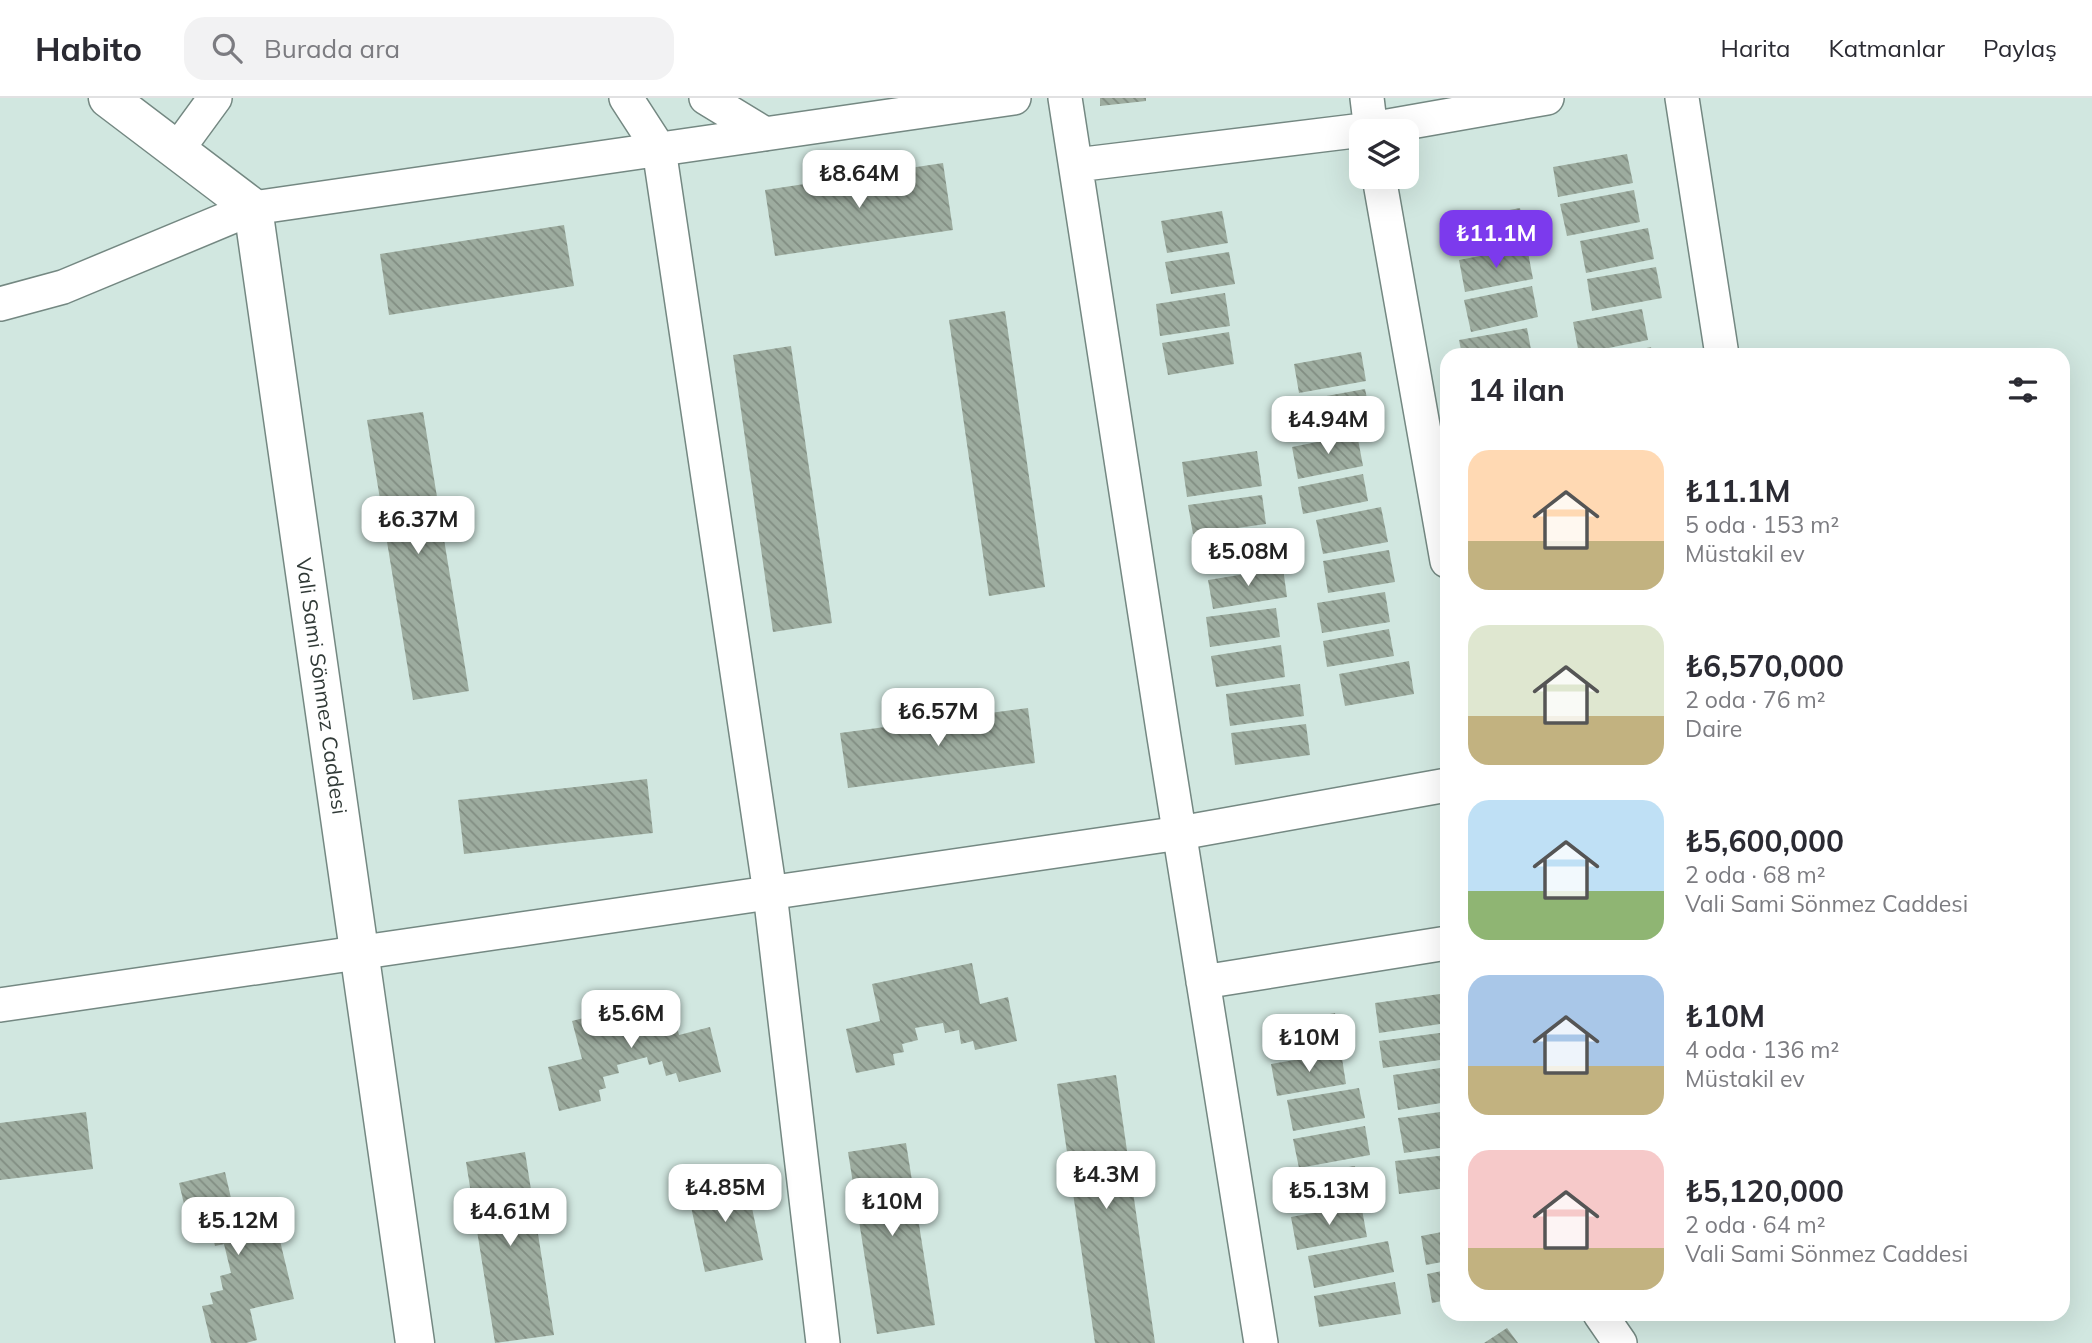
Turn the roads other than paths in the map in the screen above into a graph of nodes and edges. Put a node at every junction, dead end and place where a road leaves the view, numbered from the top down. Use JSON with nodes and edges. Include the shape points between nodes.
{"nodes":[{"id":1,"x":108,"y":98,"type":"edge"},
{"id":2,"x":215,"y":98,"type":"edge"},
{"id":3,"x":626,"y":98,"type":"edge"},
{"id":4,"x":706,"y":98,"type":"edge"},
{"id":5,"x":1014,"y":98,"type":"edge"},
{"id":6,"x":1065,"y":98,"type":"edge"},
{"id":7,"x":1546,"y":98,"type":"edge"},
{"id":8,"x":1682,"y":98,"type":"edge"},
{"id":9,"x":1369,"y":119,"type":"edge"},
{"id":10,"x":1349,"y":122,"type":"edge"},
{"id":11,"x":765,"y":134,"type":"junction"},
{"id":12,"x":659,"y":149,"type":"junction"},
{"id":13,"x":177,"y":150,"type":"junction"},
{"id":14,"x":1076,"y":165,"type":"junction"},
{"id":15,"x":1381,"y":189,"type":"edge"},
{"id":16,"x":253,"y":208,"type":"junction"},
{"id":17,"x":0,"y":304,"type":"edge"},
{"id":18,"x":1721,"y":348,"type":"edge"},
{"id":19,"x":1440,"y":521,"type":"edge"},
{"id":20,"x":1440,"y":786,"type":"edge"},
{"id":21,"x":1180,"y":834,"type":"junction"},
{"id":22,"x":770,"y":893,"type":"junction"},
{"id":23,"x":1440,"y":944,"type":"edge"},
{"id":24,"x":359,"y":954,"type":"junction"},
{"id":25,"x":1203,"y":982,"type":"junction"},
{"id":26,"x":0,"y":1005,"type":"edge"},
{"id":27,"x":1605,"y":1321,"type":"edge"},
{"id":28,"x":415,"y":1343,"type":"edge"},
{"id":29,"x":823,"y":1343,"type":"edge"},
{"id":30,"x":1261,"y":1343,"type":"edge"},
{"id":31,"x":1620,"y":1343,"type":"edge"}],
"edges":[{"from":1,"to":13,"type":"main road"},
{"from":2,"to":13,"type":"street"},
{"from":3,"to":12,"type":"street"},
{"from":4,"to":11,"type":"street"},
{"from":5,"to":11,"type":"street"},
{"from":6,"to":14,"type":"street"},
{"from":7,"to":9,"type":"street"},
{"from":8,"to":18,"type":"street"},
{"from":10,"to":14,"type":"street"},
{"from":11,"to":12,"type":"street"},
{"from":12,"to":16,"type":"street"},
{"from":12,"to":22,"type":"street"},
{"from":13,"to":16,"type":"main road"},
{"from":14,"to":21,"type":"street"},
{"from":15,"to":19,"type":"street"},
{"from":16,"to":17,"type":"street","via":[[63,287]]},
{"from":16,"to":24,"type":"main road","name":"Vali Sami Sönmez Caddesi"},
{"from":20,"to":21,"type":"street"},
{"from":21,"to":22,"type":"street"},
{"from":21,"to":25,"type":"street"},
{"from":22,"to":24,"type":"street"},
{"from":22,"to":29,"type":"street"},
{"from":23,"to":25,"type":"street"},
{"from":24,"to":26,"type":"street"},
{"from":24,"to":28,"type":"main road","name":"Vali Sami Sönmez Caddesi"},
{"from":25,"to":30,"type":"street"},
{"from":27,"to":31,"type":"street"}]}
